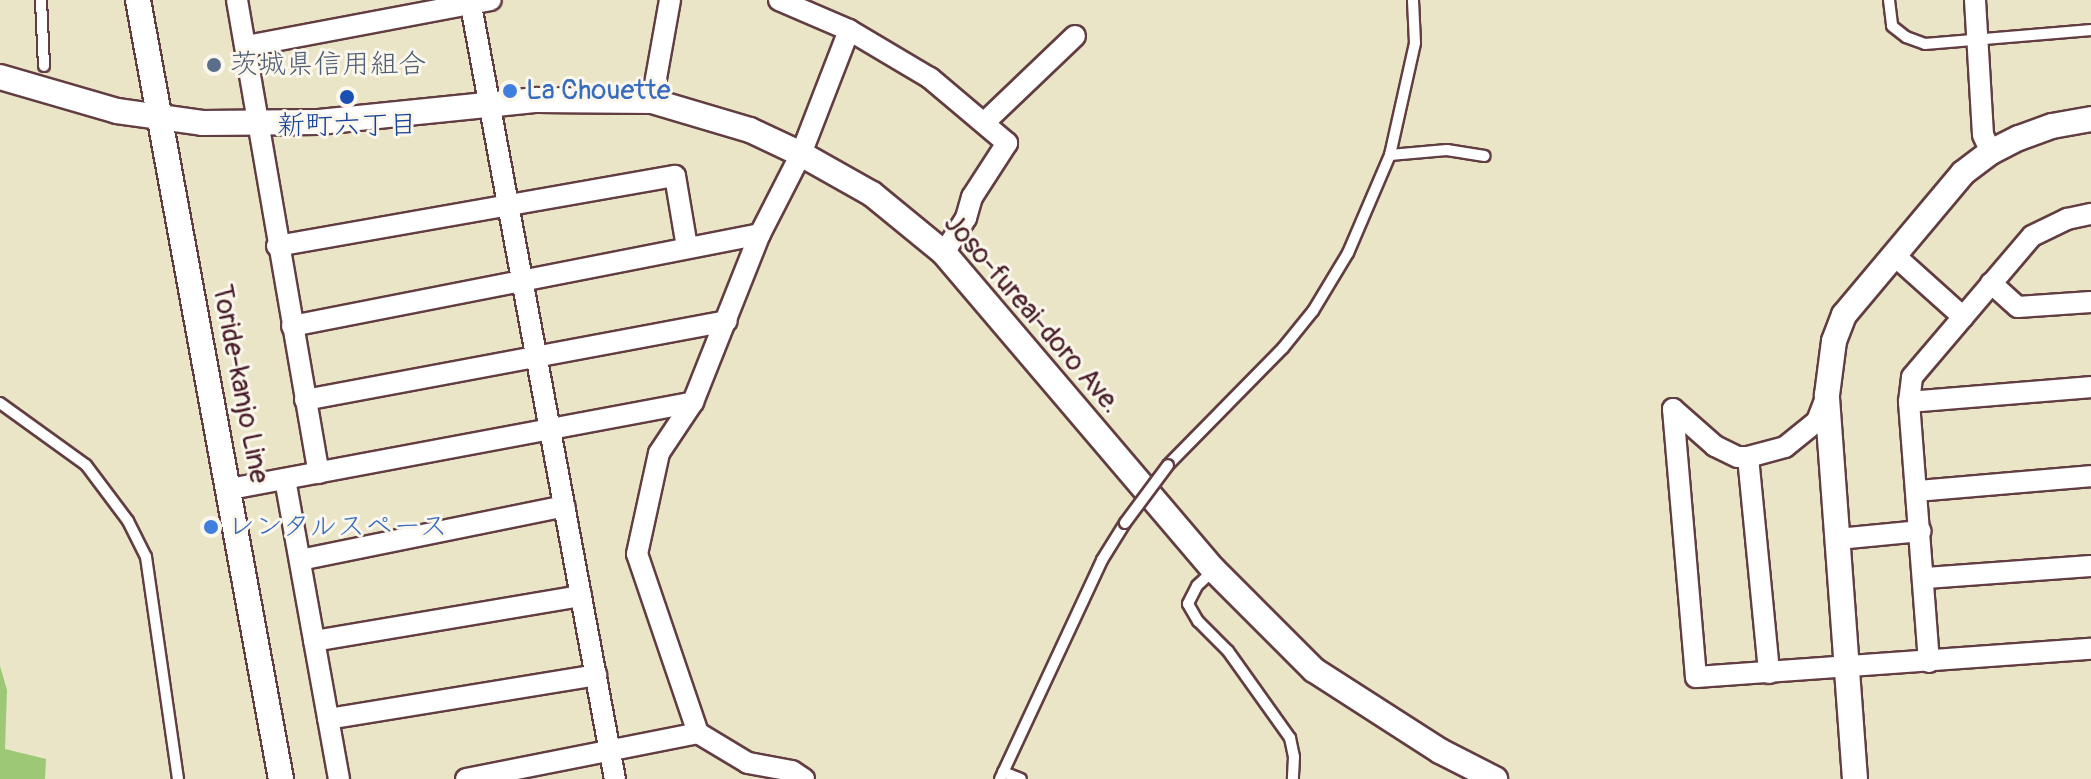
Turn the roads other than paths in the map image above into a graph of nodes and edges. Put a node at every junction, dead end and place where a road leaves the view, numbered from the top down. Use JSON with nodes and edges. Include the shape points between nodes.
{"nodes":[{"id":1,"x":41,"y":0,"type":"edge"},
{"id":2,"x":138,"y":0,"type":"edge"},
{"id":3,"x":237,"y":0,"type":"edge"},
{"id":4,"x":670,"y":0,"type":"edge"},
{"id":5,"x":779,"y":0,"type":"edge"},
{"id":6,"x":1413,"y":0,"type":"edge"},
{"id":7,"x":1889,"y":0,"type":"edge"},
{"id":8,"x":1975,"y":0,"type":"edge"},
{"id":9,"x":477,"y":1,"type":"edge"},
{"id":10,"x":849,"y":30,"type":"junction"},
{"id":11,"x":2091,"y":30,"type":"edge"},
{"id":12,"x":1075,"y":36,"type":"dead end"},
{"id":13,"x":1978,"y":39,"type":"junction"},
{"id":14,"x":247,"y":46,"type":"junction"},
{"id":15,"x":44,"y":66,"type":"dead end"},
{"id":16,"x":0,"y":77,"type":"edge"},
{"id":17,"x":652,"y":101,"type":"junction"},
{"id":18,"x":491,"y":105,"type":"junction"},
{"id":19,"x":2091,"y":119,"type":"edge"},
{"id":20,"x":160,"y":120,"type":"junction"},
{"id":21,"x":986,"y":121,"type":"junction"},
{"id":22,"x":260,"y":124,"type":"junction"},
{"id":23,"x":1991,"y":152,"type":"junction"},
{"id":24,"x":801,"y":154,"type":"junction"},
{"id":25,"x":1390,"y":155,"type":"junction"},
{"id":26,"x":1485,"y":156,"type":"dead end"},
{"id":27,"x":509,"y":207,"type":"junction"},
{"id":28,"x":2091,"y":214,"type":"edge"},
{"id":29,"x":760,"y":234,"type":"junction"},
{"id":30,"x":277,"y":246,"type":"junction"},
{"id":31,"x":687,"y":247,"type":"junction"},
{"id":32,"x":944,"y":253,"type":"junction"},
{"id":33,"x":1894,"y":255,"type":"junction"},
{"id":34,"x":523,"y":281,"type":"junction"},
{"id":35,"x":1991,"y":283,"type":"junction"},
{"id":36,"x":2091,"y":302,"type":"edge"},
{"id":37,"x":1963,"y":317,"type":"junction"},
{"id":38,"x":727,"y":321,"type":"junction"},
{"id":39,"x":292,"y":326,"type":"junction"},
{"id":40,"x":537,"y":356,"type":"junction"},
{"id":41,"x":2091,"y":387,"type":"edge"},
{"id":42,"x":1827,"y":395,"type":"junction"},
{"id":43,"x":305,"y":400,"type":"junction"},
{"id":44,"x":693,"y":402,"type":"junction"},
{"id":45,"x":1909,"y":402,"type":"junction"},
{"id":46,"x":0,"y":403,"type":"edge"},
{"id":47,"x":551,"y":430,"type":"junction"},
{"id":48,"x":1748,"y":457,"type":"junction"},
{"id":49,"x":319,"y":473,"type":"junction"},
{"id":50,"x":2091,"y":476,"type":"edge"},
{"id":51,"x":285,"y":479,"type":"junction"},
{"id":52,"x":230,"y":489,"type":"junction"},
{"id":53,"x":1917,"y":491,"type":"junction"},
{"id":54,"x":565,"y":506,"type":"junction"},
{"id":55,"x":1921,"y":531,"type":"junction"},
{"id":56,"x":1838,"y":539,"type":"junction"},
{"id":57,"x":300,"y":560,"type":"junction"},
{"id":58,"x":2091,"y":566,"type":"edge"},
{"id":59,"x":1214,"y":570,"type":"junction"},
{"id":60,"x":1926,"y":578,"type":"junction"},
{"id":61,"x":581,"y":596,"type":"junction"},
{"id":62,"x":314,"y":641,"type":"junction"},
{"id":63,"x":2091,"y":649,"type":"edge"},
{"id":64,"x":1929,"y":662,"type":"junction"},
{"id":65,"x":1847,"y":668,"type":"junction"},
{"id":66,"x":1769,"y":673,"type":"junction"},
{"id":67,"x":596,"y":675,"type":"junction"},
{"id":68,"x":328,"y":719,"type":"junction"},
{"id":69,"x":698,"y":733,"type":"junction"},
{"id":70,"x":610,"y":752,"type":"junction"},
{"id":71,"x":750,"y":771,"type":"edge"},
{"id":72,"x":1001,"y":775,"type":"edge"},
{"id":73,"x":178,"y":779,"type":"edge"},
{"id":74,"x":281,"y":779,"type":"edge"},
{"id":75,"x":339,"y":779,"type":"edge"},
{"id":76,"x":466,"y":779,"type":"edge"},
{"id":77,"x":615,"y":779,"type":"edge"},
{"id":78,"x":804,"y":779,"type":"edge"},
{"id":79,"x":1021,"y":779,"type":"edge"},
{"id":80,"x":1293,"y":779,"type":"edge"},
{"id":81,"x":1495,"y":779,"type":"edge"},
{"id":82,"x":1855,"y":779,"type":"edge"}],
"edges":[{"from":1,"to":15,"type":"lane"},
{"from":2,"to":20,"type":"street","name":"Toride-kanjo Line"},
{"from":3,"to":14,"type":"street"},
{"from":4,"to":17,"type":"street"},
{"from":5,"to":10,"type":"street"},
{"from":6,"to":25,"type":"lane","via":[[1415,43]]},
{"from":7,"to":13,"type":"lane","via":[[1892,26],[1906,37],[1925,44]]},
{"from":8,"to":13,"type":"street"},
{"from":9,"to":14,"type":"street"},
{"from":9,"to":18,"type":"street"},
{"from":10,"to":21,"type":"street","via":[[930,78]]},
{"from":10,"to":24,"type":"street"},
{"from":11,"to":13,"type":"lane"},
{"from":12,"to":21,"type":"street"},
{"from":13,"to":23,"type":"street","via":[[1983,135]]},
{"from":14,"to":22,"type":"street"},
{"from":16,"to":20,"type":"street","name":"Joso-fureai-doro Ave."},
{"from":17,"to":18,"type":"street","name":"Joso-fureai-doro Ave."},
{"from":17,"to":24,"type":"street","name":"Joso-fureai-doro Ave.","via":[[750,130]]},
{"from":18,"to":22,"type":"street","name":"Joso-fureai-doro Ave."},
{"from":18,"to":27,"type":"street"},
{"from":19,"to":23,"type":"street","via":[[2032,132]]},
{"from":20,"to":22,"type":"street","name":"Joso-fureai-doro Ave."},
{"from":20,"to":52,"type":"street","name":"Toride-kanjo Line"},
{"from":21,"to":32,"type":"street","via":[[1007,143]]},
{"from":22,"to":30,"type":"street"},
{"from":23,"to":33,"type":"street","via":[[1945,193]]},
{"from":24,"to":29,"type":"street"},
{"from":24,"to":32,"type":"street","name":"Joso-fureai-doro Ave.","via":[[872,194]]},
{"from":25,"to":26,"type":"lane","via":[[1447,150]]},
{"from":25,"to":72,"type":"lane","bridge":true,"via":[[1348,253],[1313,311],[1168,465],[1125,523],[1102,560]]},
{"from":27,"to":30,"type":"street"},
{"from":27,"to":31,"type":"street","via":[[675,176]]},
{"from":27,"to":34,"type":"street"},
{"from":28,"to":35,"type":"street","via":[[2032,236]]},
{"from":29,"to":31,"type":"street"},
{"from":29,"to":38,"type":"street"},
{"from":30,"to":39,"type":"street"},
{"from":31,"to":34,"type":"street"},
{"from":32,"to":59,"type":"street","name":"Joso-fureai-doro Ave."},
{"from":33,"to":37,"type":"street"},
{"from":33,"to":42,"type":"street","via":[[1844,315],[1834,341]]},
{"from":34,"to":39,"type":"street"},
{"from":34,"to":40,"type":"street"},
{"from":35,"to":36,"type":"street","via":[[2018,307]]},
{"from":35,"to":37,"type":"street"},
{"from":37,"to":45,"type":"street","via":[[1912,377]]},
{"from":38,"to":40,"type":"street"},
{"from":38,"to":44,"type":"street"},
{"from":39,"to":43,"type":"street"},
{"from":40,"to":43,"type":"street"},
{"from":40,"to":47,"type":"street"},
{"from":41,"to":45,"type":"street"},
{"from":42,"to":48,"type":"street","via":[[1817,421],[1785,447]]},
{"from":42,"to":56,"type":"street"},
{"from":43,"to":49,"type":"street"},
{"from":44,"to":47,"type":"street"},
{"from":44,"to":69,"type":"street","via":[[659,453],[637,554]]},
{"from":45,"to":53,"type":"street"},
{"from":46,"to":73,"type":"lane","via":[[86,465],[128,521],[146,557]]},
{"from":47,"to":49,"type":"street"},
{"from":47,"to":54,"type":"street"},
{"from":48,"to":66,"type":"street"},
{"from":48,"to":66,"type":"street","via":[[1715,446],[1673,409],[1696,677]]},
{"from":49,"to":51,"type":"street"},
{"from":50,"to":53,"type":"street"},
{"from":51,"to":52,"type":"street"},
{"from":51,"to":57,"type":"street"},
{"from":52,"to":74,"type":"street","name":"Toride-kanjo Line"},
{"from":53,"to":55,"type":"street"},
{"from":54,"to":57,"type":"street"},
{"from":54,"to":61,"type":"street"},
{"from":55,"to":56,"type":"street"},
{"from":55,"to":60,"type":"street"},
{"from":56,"to":65,"type":"street"},
{"from":57,"to":62,"type":"street"},
{"from":58,"to":60,"type":"street"},
{"from":59,"to":80,"type":"lane","via":[[1188,604],[1290,738]]},
{"from":59,"to":81,"type":"street","name":"Joso-fureai-doro Ave.","via":[[1314,670],[1427,743]]},
{"from":60,"to":64,"type":"street"},
{"from":61,"to":62,"type":"street"},
{"from":61,"to":67,"type":"street"},
{"from":62,"to":68,"type":"street"},
{"from":63,"to":64,"type":"street"},
{"from":64,"to":65,"type":"street"},
{"from":65,"to":66,"type":"street"},
{"from":65,"to":82,"type":"street"},
{"from":67,"to":68,"type":"street"},
{"from":67,"to":70,"type":"street"},
{"from":68,"to":75,"type":"street"},
{"from":69,"to":70,"type":"street"},
{"from":69,"to":71,"type":"street"},
{"from":70,"to":76,"type":"street"},
{"from":70,"to":77,"type":"street"},
{"from":71,"to":78,"type":"street","via":[[792,771]]},
{"from":72,"to":79,"type":"lane"}]}
